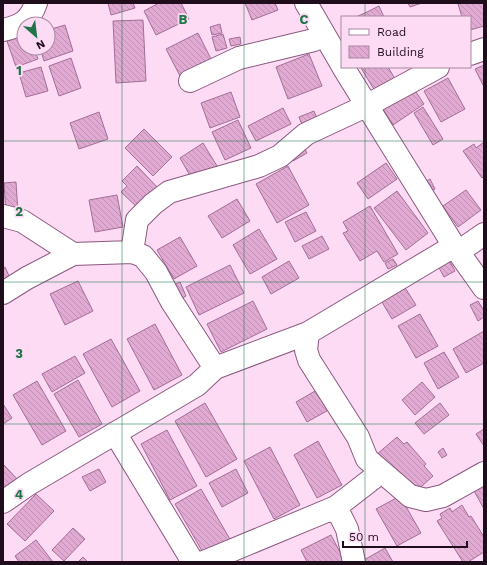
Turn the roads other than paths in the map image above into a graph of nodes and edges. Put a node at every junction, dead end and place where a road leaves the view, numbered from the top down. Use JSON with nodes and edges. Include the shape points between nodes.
{"nodes":[{"id":1,"x":36,"y":3,"type":"edge"},
{"id":2,"x":306,"y":3,"type":"edge"},
{"id":3,"x":3,"y":30,"type":"edge"},
{"id":4,"x":324,"y":34,"type":"junction"},
{"id":5,"x":484,"y":49,"type":"edge"},
{"id":6,"x":471,"y":54,"type":"edge"},
{"id":7,"x":341,"y":64,"type":"edge"},
{"id":8,"x":343,"y":68,"type":"edge"},
{"id":9,"x":436,"y":68,"type":"edge"},
{"id":10,"x":190,"y":81,"type":"dead end"},
{"id":11,"x":366,"y":106,"type":"junction"},
{"id":12,"x":3,"y":216,"type":"edge"},
{"id":13,"x":484,"y":234,"type":"edge"},
{"id":14,"x":456,"y":249,"type":"junction"},
{"id":15,"x":132,"y":252,"type":"junction"},
{"id":16,"x":73,"y":254,"type":"junction"},
{"id":17,"x":484,"y":288,"type":"edge"},
{"id":18,"x":3,"y":293,"type":"edge"},
{"id":19,"x":308,"y":333,"type":"junction"},
{"id":20,"x":215,"y":368,"type":"junction"},
{"id":21,"x":115,"y":433,"type":"junction"},
{"id":22,"x":381,"y":472,"type":"junction"},
{"id":23,"x":484,"y":473,"type":"edge"},
{"id":24,"x":3,"y":502,"type":"edge"},
{"id":25,"x":336,"y":507,"type":"junction"},
{"id":26,"x":193,"y":562,"type":"edge"},
{"id":27,"x":204,"y":562,"type":"edge"},
{"id":28,"x":354,"y":562,"type":"edge"}],
"edges":[{"from":1,"to":3,"type":"street","via":[[33,14],[22,24]]},
{"from":2,"to":4,"type":"street"},
{"from":4,"to":7,"type":"street"},
{"from":4,"to":10,"type":"street","via":[[314,40],[238,58]]},
{"from":5,"to":6,"type":"street"},
{"from":8,"to":11,"type":"street"},
{"from":9,"to":11,"type":"street"},
{"from":11,"to":14,"type":"street"},
{"from":11,"to":15,"type":"street","via":[[306,134],[280,156],[259,166],[169,192],[137,220]]},
{"from":12,"to":16,"type":"street","via":[[22,220]]},
{"from":13,"to":14,"type":"street"},
{"from":14,"to":17,"type":"street"},
{"from":14,"to":19,"type":"street"},
{"from":15,"to":16,"type":"street"},
{"from":15,"to":20,"type":"street","via":[[144,256],[156,272],[172,302]]},
{"from":16,"to":18,"type":"street"},
{"from":19,"to":20,"type":"street"},
{"from":19,"to":22,"type":"street","via":[[306,350],[309,360],[358,437],[367,460]]},
{"from":20,"to":21,"type":"street","via":[[197,385]]},
{"from":21,"to":24,"type":"street"},
{"from":21,"to":26,"type":"street"},
{"from":22,"to":23,"type":"street","via":[[410,496],[426,500],[443,496]]},
{"from":22,"to":25,"type":"street"},
{"from":25,"to":27,"type":"street"},
{"from":25,"to":28,"type":"street","via":[[347,529]]}]}
